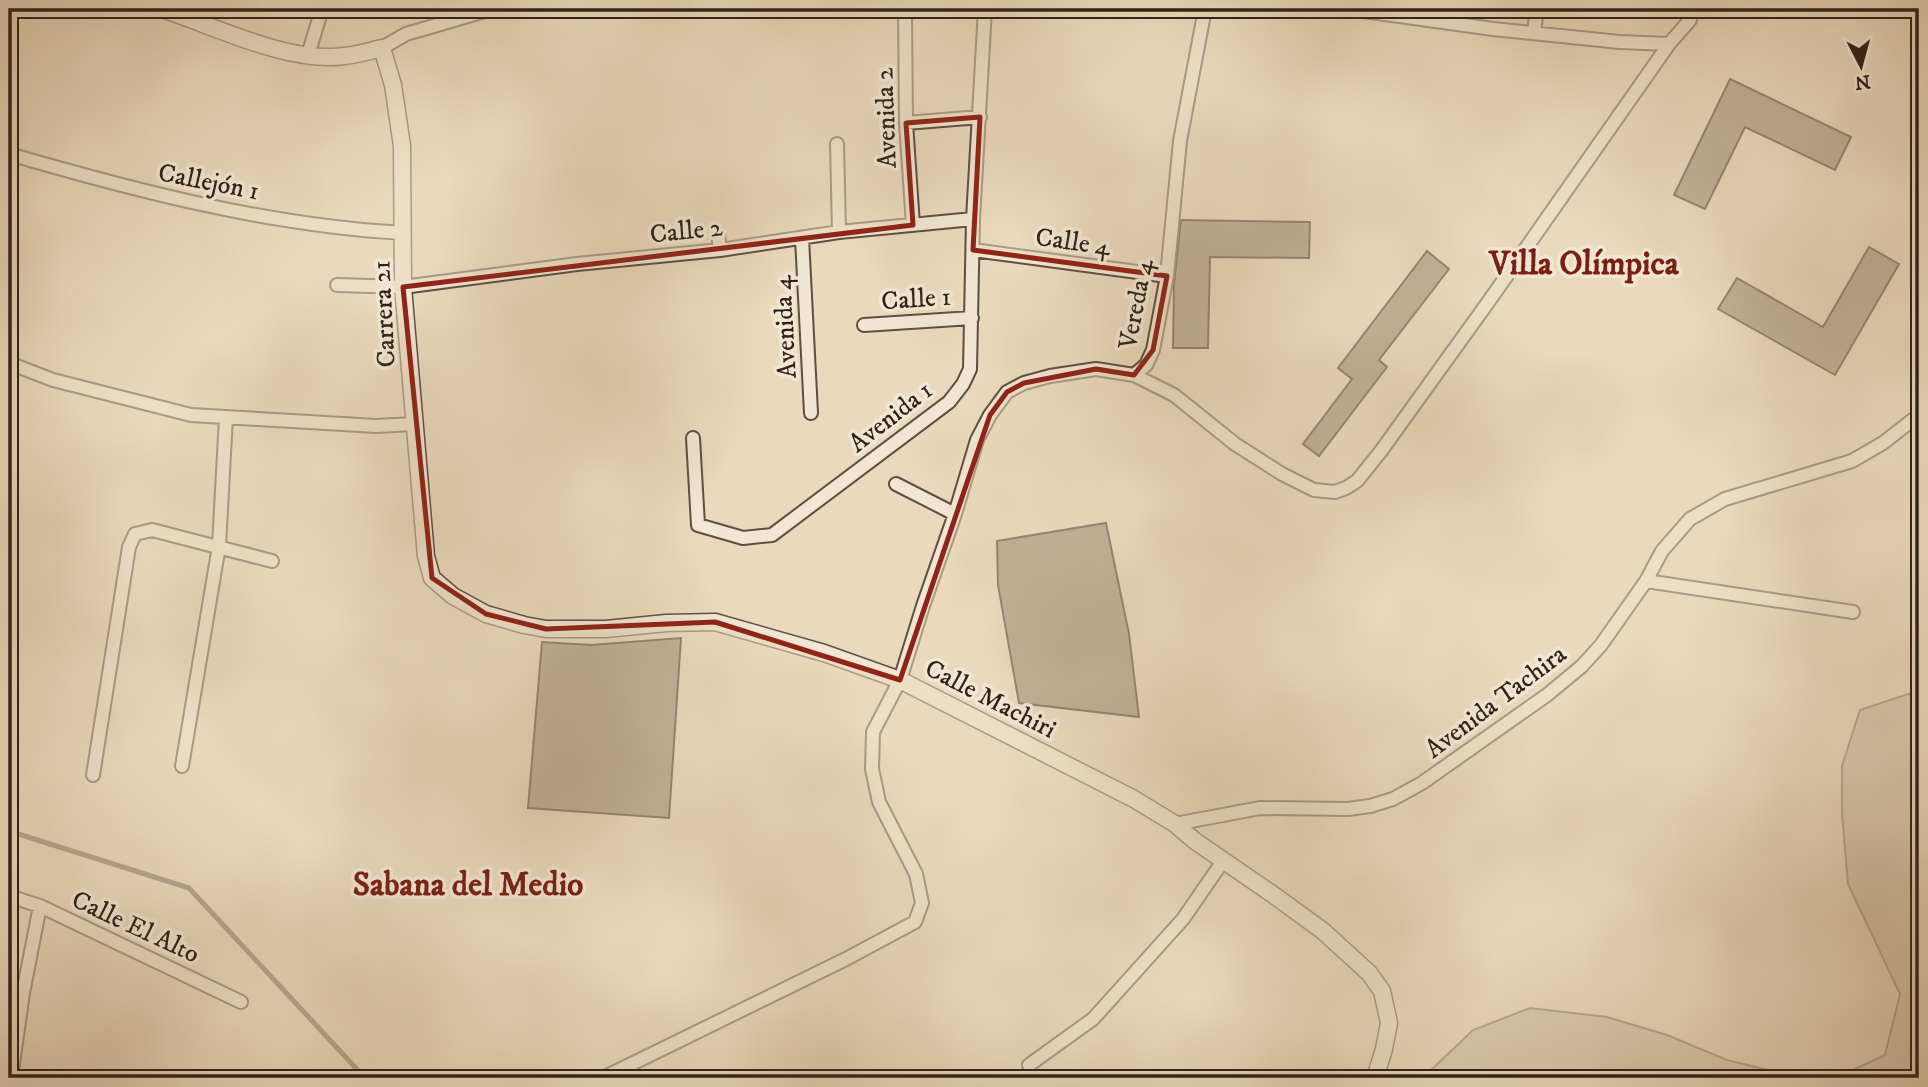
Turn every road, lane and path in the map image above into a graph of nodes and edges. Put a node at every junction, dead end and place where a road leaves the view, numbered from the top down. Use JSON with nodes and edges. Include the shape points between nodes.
{"nodes":[{"id":1,"x":162,"y":9,"type":"edge"},
{"id":2,"x":322,"y":9,"type":"edge"},
{"id":3,"x":492,"y":9,"type":"edge"},
{"id":4,"x":905,"y":9,"type":"edge"},
{"id":5,"x":985,"y":9,"type":"edge"},
{"id":6,"x":1205,"y":9,"type":"edge"},
{"id":7,"x":1349,"y":9,"type":"edge"},
{"id":8,"x":1537,"y":9,"type":"edge"},
{"id":9,"x":1692,"y":9,"type":"edge"},
{"id":10,"x":189,"y":13,"type":"edge"},
{"id":11,"x":1534,"y":32,"type":"junction"},
{"id":12,"x":1669,"y":44,"type":"junction"},
{"id":13,"x":382,"y":48,"type":"junction"},
{"id":14,"x":308,"y":55,"type":"junction"},
{"id":15,"x":980,"y":117,"type":"junction"},
{"id":16,"x":906,"y":123,"type":"junction"},
{"id":17,"x":837,"y":144,"type":"dead end"},
{"id":18,"x":9,"y":154,"type":"edge"},
{"id":19,"x":973,"y":219,"type":"junction"},
{"id":20,"x":913,"y":225,"type":"junction"},
{"id":21,"x":838,"y":232,"type":"junction"},
{"id":22,"x":404,"y":233,"type":"junction"},
{"id":23,"x":718,"y":234,"type":"dead end"},
{"id":24,"x":802,"y":238,"type":"junction"},
{"id":25,"x":720,"y":250,"type":"junction"},
{"id":26,"x":972,"y":250,"type":"junction"},
{"id":27,"x":1167,"y":276,"type":"junction"},
{"id":28,"x":337,"y":285,"type":"dead end"},
{"id":29,"x":404,"y":287,"type":"junction"},
{"id":30,"x":972,"y":318,"type":"junction"},
{"id":31,"x":864,"y":325,"type":"dead end"},
{"id":32,"x":9,"y":366,"type":"edge"},
{"id":33,"x":1134,"y":375,"type":"junction"},
{"id":34,"x":811,"y":413,"type":"dead end"},
{"id":35,"x":1919,"y":415,"type":"edge"},
{"id":36,"x":226,"y":417,"type":"junction"},
{"id":37,"x":414,"y":424,"type":"junction"},
{"id":38,"x":693,"y":438,"type":"dead end"},
{"id":39,"x":896,"y":484,"type":"dead end"},
{"id":40,"x":955,"y":514,"type":"junction"},
{"id":41,"x":219,"y":547,"type":"junction"},
{"id":42,"x":272,"y":561,"type":"dead end"},
{"id":43,"x":432,"y":578,"type":"joint"},
{"id":44,"x":1646,"y":581,"type":"junction"},
{"id":45,"x":1853,"y":612,"type":"dead end"},
{"id":46,"x":9,"y":624,"type":"edge"},
{"id":47,"x":9,"y":638,"type":"edge"},
{"id":48,"x":900,"y":680,"type":"junction"},
{"id":49,"x":182,"y":766,"type":"dead end"},
{"id":50,"x":93,"y":775,"type":"dead end"},
{"id":51,"x":1175,"y":824,"type":"junction"},
{"id":52,"x":1223,"y":861,"type":"junction"},
{"id":53,"x":9,"y":896,"type":"edge"},
{"id":54,"x":40,"y":906,"type":"junction"},
{"id":55,"x":241,"y":1002,"type":"dead end"},
{"id":56,"x":1029,"y":1065,"type":"dead end"},
{"id":57,"x":10,"y":1078,"type":"edge"},
{"id":58,"x":603,"y":1078,"type":"edge"},
{"id":59,"x":1375,"y":1078,"type":"edge"}],
"edges":[{"from":1,"to":10,"type":"street"},
{"from":2,"to":14,"type":"street"},
{"from":3,"to":13,"type":"street","via":[[405,34]]},
{"from":4,"to":16,"type":"street","name":"Avenida 2"},
{"from":5,"to":15,"type":"street","name":"Avenida 1"},
{"from":6,"to":27,"type":"street","name":"Vereda 4","via":[[1180,141]]},
{"from":7,"to":11,"type":"street"},
{"from":8,"to":11,"type":"street"},
{"from":9,"to":12,"type":"street","via":[[1690,20]]},
{"from":10,"to":14,"type":"street","via":[[236,36]]},
{"from":11,"to":12,"type":"street"},
{"from":12,"to":33,"type":"street","via":[[1388,441],[1357,481],[1346,488],[1314,490],[1282,474],[1235,444],[1174,395]]},
{"from":13,"to":14,"type":"street","via":[[342,57]]},
{"from":13,"to":22,"type":"street","name":"Carrera 21","via":[[402,146]]},
{"from":15,"to":16,"type":"street"},
{"from":15,"to":19,"type":"street","name":"Avenida 1"},
{"from":16,"to":20,"type":"street","name":"Avenida 2"},
{"from":17,"to":21,"type":"street"},
{"from":18,"to":22,"type":"street","name":"Callejón 1","via":[[125,188],[348,230]]},
{"from":19,"to":20,"type":"street","name":"Calle 2"},
{"from":19,"to":26,"type":"street","name":"Avenida 1"},
{"from":20,"to":21,"type":"street","name":"Calle 2"},
{"from":21,"to":24,"type":"street","name":"Calle 2"},
{"from":22,"to":29,"type":"street","name":"Carrera 21"},
{"from":23,"to":25,"type":"street"},
{"from":24,"to":25,"type":"street","name":"Calle 2"},
{"from":24,"to":34,"type":"street","name":"Avenida 4"},
{"from":25,"to":29,"type":"street","name":"Calle 2"},
{"from":26,"to":27,"type":"street","name":"Calle 4"},
{"from":26,"to":30,"type":"street","name":"Avenida 1"},
{"from":27,"to":33,"type":"street","name":"Vereda 4","via":[[1153,350],[1146,365]]},
{"from":28,"to":29,"type":"street","name":"Calle 2"},
{"from":29,"to":37,"type":"street","name":"Carrera 21"},
{"from":30,"to":31,"type":"street","name":"Calle 1"},
{"from":30,"to":38,"type":"street","name":"Avenida 1","via":[[970,369],[949,402],[772,535],[743,538],[698,525]]},
{"from":32,"to":36,"type":"street","via":[[191,415]]},
{"from":33,"to":40,"type":"street","name":"Vereda 4","via":[[1096,369],[1050,376],[1007,392],[977,440]]},
{"from":35,"to":44,"type":"street","name":"Avenida Tachira","via":[[1852,461],[1725,499],[1690,519],[1662,551]]},
{"from":36,"to":37,"type":"street"},
{"from":36,"to":41,"type":"street"},
{"from":37,"to":43,"type":"street","name":"Carrera 21","via":[[425,556]]},
{"from":39,"to":40,"type":"street"},
{"from":40,"to":48,"type":"street","name":"Vereda 4"},
{"from":41,"to":42,"type":"street"},
{"from":41,"to":49,"type":"street"},
{"from":41,"to":50,"type":"street","via":[[152,530],[135,534],[129,548]]},
{"from":43,"to":48,"type":"street","name":"Calle Machiri","via":[[486,614],[524,625],[606,629],[715,622]]},
{"from":44,"to":45,"type":"street"},
{"from":44,"to":51,"type":"street","name":"Avenida Tachira","via":[[1601,645],[1564,681],[1393,799],[1348,809],[1260,808]]},
{"from":46,"to":47,"type":"street"},
{"from":48,"to":51,"type":"street","name":"Calle Machiri"},
{"from":48,"to":58,"type":"street","name":"Vereda 4","via":[[873,732],[872,769],[879,802],[916,874],[922,903],[915,922]]},
{"from":51,"to":52,"type":"street","name":"Calle Machiri"},
{"from":52,"to":56,"type":"street","via":[[1183,919],[1093,1019]]},
{"from":52,"to":59,"type":"street","name":"Calle Machiri","via":[[1323,931],[1382,991],[1389,1023]]},
{"from":53,"to":54,"type":"street","name":"Calle El Alto"},
{"from":54,"to":55,"type":"street","name":"Calle El Alto"},
{"from":54,"to":57,"type":"street"}]}
